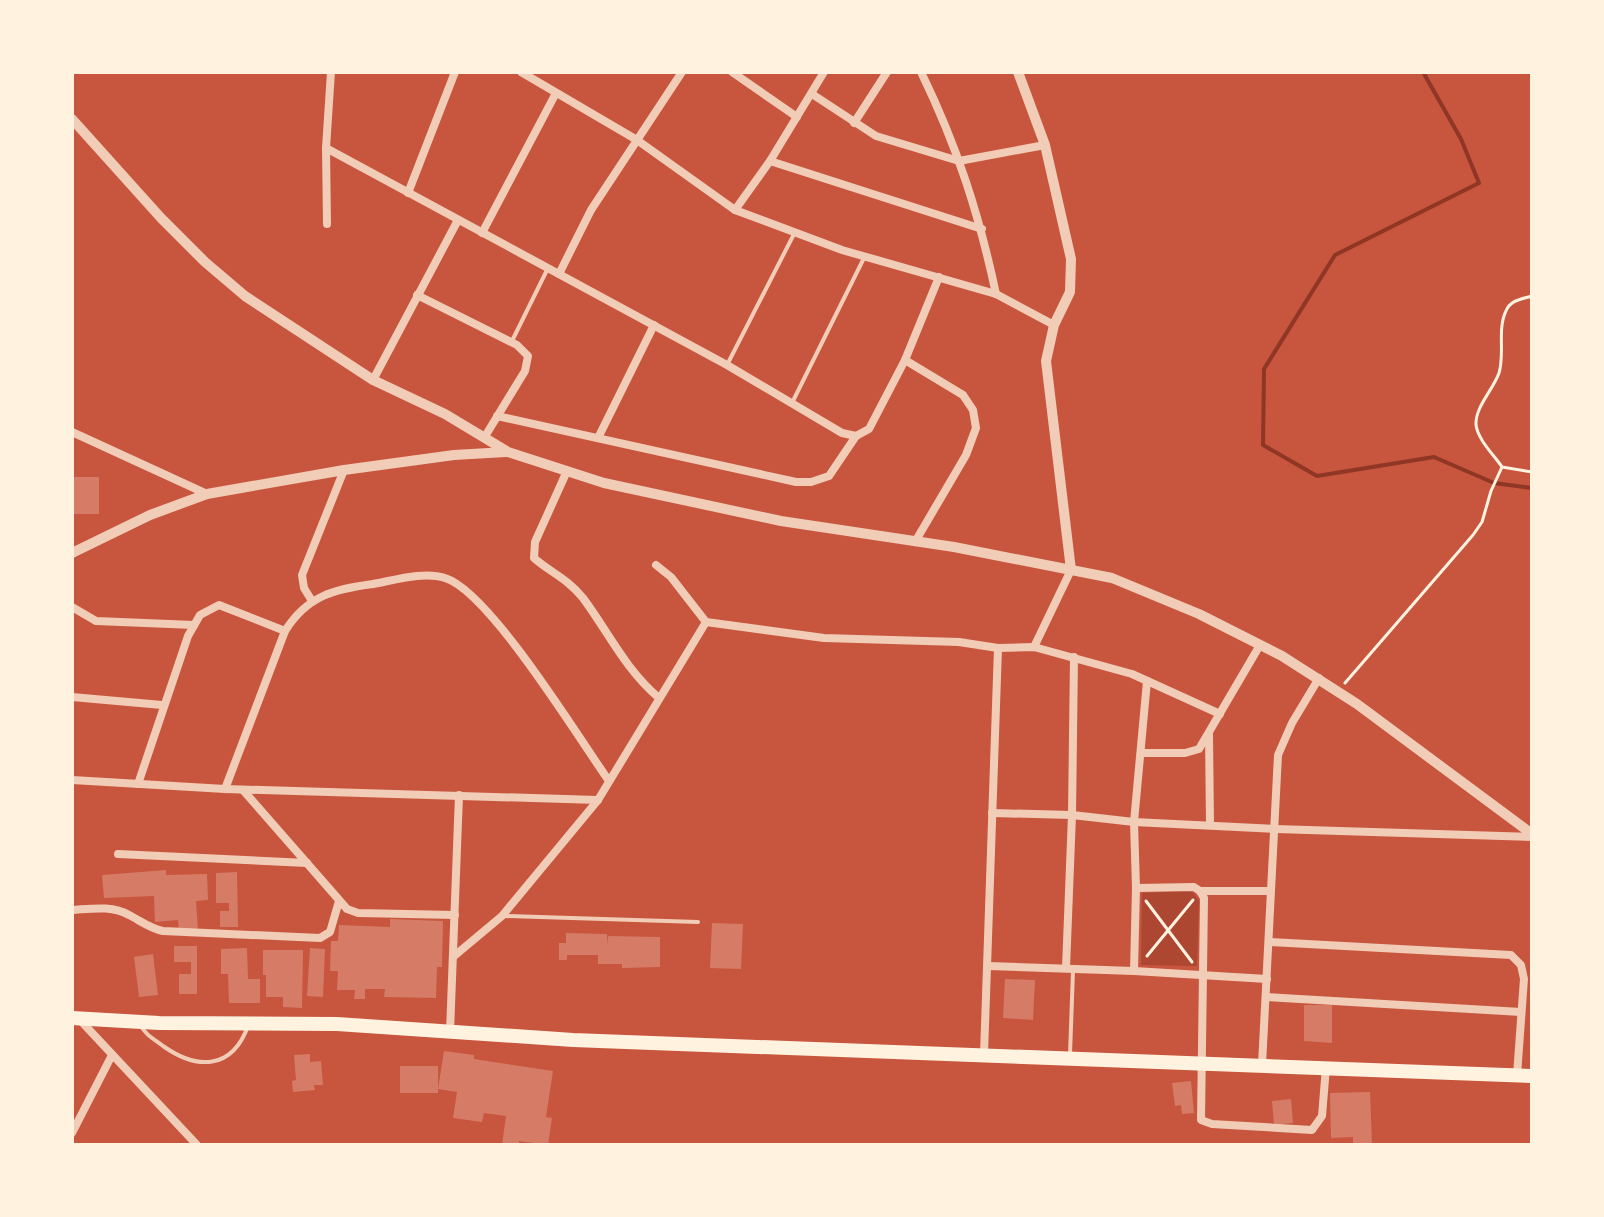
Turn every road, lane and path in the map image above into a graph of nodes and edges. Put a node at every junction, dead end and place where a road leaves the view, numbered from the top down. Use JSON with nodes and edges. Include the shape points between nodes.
{"nodes":[{"id":1,"x":331,"y":72,"type":"edge"},
{"id":2,"x":455,"y":72,"type":"edge"},
{"id":3,"x":521,"y":72,"type":"edge"},
{"id":4,"x":682,"y":72,"type":"edge"},
{"id":5,"x":732,"y":72,"type":"edge"},
{"id":6,"x":824,"y":72,"type":"edge"},
{"id":7,"x":887,"y":72,"type":"edge"},
{"id":8,"x":921,"y":72,"type":"edge"},
{"id":9,"x":1018,"y":72,"type":"edge"},
{"id":10,"x":746,"y":76,"type":"edge"},
{"id":11,"x":556,"y":93,"type":"junction"},
{"id":12,"x":812,"y":94,"type":"junction"},
{"id":13,"x":797,"y":117,"type":"junction"},
{"id":14,"x":72,"y":119,"type":"edge"},
{"id":15,"x":854,"y":123,"type":"junction"},
{"id":16,"x":637,"y":140,"type":"junction"},
{"id":17,"x":1045,"y":145,"type":"junction"},
{"id":18,"x":326,"y":148,"type":"junction"},
{"id":19,"x":770,"y":161,"type":"junction"},
{"id":20,"x":959,"y":161,"type":"junction"},
{"id":21,"x":408,"y":193,"type":"junction"},
{"id":22,"x":735,"y":210,"type":"junction"},
{"id":23,"x":458,"y":220,"type":"junction"},
{"id":24,"x":327,"y":224,"type":"dead end"},
{"id":25,"x":982,"y":229,"type":"junction"},
{"id":26,"x":482,"y":233,"type":"junction"},
{"id":27,"x":794,"y":234,"type":"junction"},
{"id":28,"x":865,"y":257,"type":"junction"},
{"id":29,"x":548,"y":268,"type":"junction"},
{"id":30,"x":559,"y":274,"type":"junction"},
{"id":31,"x":939,"y":277,"type":"junction"},
{"id":32,"x":996,"y":294,"type":"junction"},
{"id":33,"x":417,"y":295,"type":"junction"},
{"id":34,"x":1532,"y":296,"type":"edge"},
{"id":35,"x":654,"y":325,"type":"junction"},
{"id":36,"x":1054,"y":325,"type":"junction"},
{"id":37,"x":511,"y":342,"type":"junction"},
{"id":38,"x":905,"y":360,"type":"junction"},
{"id":39,"x":727,"y":365,"type":"junction"},
{"id":40,"x":373,"y":380,"type":"junction"},
{"id":41,"x":792,"y":403,"type":"junction"},
{"id":42,"x":497,"y":416,"type":"junction"},
{"id":43,"x":72,"y":432,"type":"edge"},
{"id":44,"x":856,"y":436,"type":"junction"},
{"id":45,"x":484,"y":438,"type":"junction"},
{"id":46,"x":598,"y":438,"type":"junction"},
{"id":47,"x":508,"y":452,"type":"junction"},
{"id":48,"x":1502,"y":467,"type":"junction"},
{"id":49,"x":344,"y":470,"type":"junction"},
{"id":50,"x":567,"y":471,"type":"junction"},
{"id":51,"x":1532,"y":472,"type":"edge"},
{"id":52,"x":207,"y":494,"type":"junction"},
{"id":53,"x":915,"y":542,"type":"junction"},
{"id":54,"x":72,"y":553,"type":"edge"},
{"id":55,"x":656,"y":565,"type":"dead end"},
{"id":56,"x":1071,"y":570,"type":"junction"},
{"id":57,"x":312,"y":601,"type":"junction"},
{"id":58,"x":72,"y":607,"type":"edge"},
{"id":59,"x":706,"y":622,"type":"junction"},
{"id":60,"x":194,"y":625,"type":"junction"},
{"id":61,"x":285,"y":631,"type":"junction"},
{"id":62,"x":1260,"y":645,"type":"junction"},
{"id":63,"x":1034,"y":647,"type":"junction"},
{"id":64,"x":998,"y":648,"type":"junction"},
{"id":65,"x":1074,"y":657,"type":"junction"},
{"id":66,"x":1319,"y":678,"type":"junction"},
{"id":67,"x":1147,"y":681,"type":"junction"},
{"id":68,"x":1338,"y":691,"type":"junction"},
{"id":69,"x":72,"y":697,"type":"edge"},
{"id":70,"x":659,"y":698,"type":"junction"},
{"id":71,"x":162,"y":705,"type":"junction"},
{"id":72,"x":1220,"y":714,"type":"junction"},
{"id":73,"x":1209,"y":732,"type":"junction"},
{"id":74,"x":1141,"y":753,"type":"junction"},
{"id":75,"x":72,"y":780,"type":"edge"},
{"id":76,"x":609,"y":781,"type":"junction"},
{"id":77,"x":138,"y":784,"type":"junction"},
{"id":78,"x":225,"y":789,"type":"junction"},
{"id":79,"x":243,"y":790,"type":"junction"},
{"id":80,"x":459,"y":795,"type":"junction"},
{"id":81,"x":598,"y":800,"type":"junction"},
{"id":82,"x":992,"y":813,"type":"junction"},
{"id":83,"x":1072,"y":815,"type":"junction"},
{"id":84,"x":1134,"y":822,"type":"junction"},
{"id":85,"x":1210,"y":825,"type":"junction"},
{"id":86,"x":1275,"y":829,"type":"junction"},
{"id":87,"x":1532,"y":835,"type":"edge"},
{"id":88,"x":118,"y":854,"type":"dead end"},
{"id":89,"x":307,"y":863,"type":"junction"},
{"id":90,"x":1136,"y":888,"type":"junction"},
{"id":91,"x":1200,"y":891,"type":"junction"},
{"id":92,"x":1271,"y":891,"type":"junction"},
{"id":93,"x":339,"y":901,"type":"junction"},
{"id":94,"x":72,"y":910,"type":"edge"},
{"id":95,"x":455,"y":915,"type":"junction"},
{"id":96,"x":502,"y":916,"type":"junction"},
{"id":97,"x":698,"y":922,"type":"dead end"},
{"id":98,"x":1168,"y":930,"type":"junction"},
{"id":99,"x":1270,"y":942,"type":"junction"},
{"id":100,"x":453,"y":957,"type":"junction"},
{"id":101,"x":988,"y":966,"type":"junction"},
{"id":102,"x":1070,"y":968,"type":"junction"},
{"id":103,"x":1134,"y":971,"type":"junction"},
{"id":104,"x":1202,"y":975,"type":"junction"},
{"id":105,"x":1267,"y":979,"type":"junction"},
{"id":106,"x":1266,"y":997,"type":"junction"},
{"id":107,"x":1521,"y":1012,"type":"junction"},
{"id":108,"x":75,"y":1018,"type":"edge"},
{"id":109,"x":139,"y":1022,"type":"junction"},
{"id":110,"x":248,"y":1023,"type":"junction"},
{"id":111,"x":450,"y":1032,"type":"junction"},
{"id":112,"x":984,"y":1054,"type":"junction"},
{"id":113,"x":112,"y":1055,"type":"junction"},
{"id":114,"x":1070,"y":1058,"type":"junction"},
{"id":115,"x":1203,"y":1063,"type":"junction"},
{"id":116,"x":1262,"y":1065,"type":"junction"},
{"id":117,"x":1326,"y":1067,"type":"junction"},
{"id":118,"x":1524,"y":1076,"type":"edge"},
{"id":119,"x":72,"y":1133,"type":"edge"},
{"id":120,"x":197,"y":1145,"type":"edge"}],
"edges":[{"from":1,"to":18,"type":"street"},
{"from":2,"to":21,"type":"street"},
{"from":3,"to":11,"type":"street"},
{"from":4,"to":16,"type":"street"},
{"from":5,"to":10,"type":"street"},
{"from":6,"to":12,"type":"street"},
{"from":7,"to":15,"type":"street"},
{"from":8,"to":20,"type":"street"},
{"from":9,"to":17,"type":"street"},
{"from":10,"to":13,"type":"street"},
{"from":11,"to":16,"type":"street"},
{"from":11,"to":26,"type":"street"},
{"from":12,"to":13,"type":"street"},
{"from":12,"to":15,"type":"street"},
{"from":13,"to":19,"type":"street"},
{"from":14,"to":40,"type":"street","via":[[205,262],[257,304]]},
{"from":15,"to":20,"type":"street","via":[[876,136]]},
{"from":16,"to":22,"type":"street"},
{"from":16,"to":30,"type":"street","via":[[591,210]]},
{"from":17,"to":20,"type":"street"},
{"from":17,"to":36,"type":"street","via":[[1072,275]]},
{"from":18,"to":21,"type":"street"},
{"from":18,"to":24,"type":"street"},
{"from":19,"to":22,"type":"street"},
{"from":19,"to":25,"type":"street"},
{"from":20,"to":25,"type":"street"},
{"from":21,"to":23,"type":"street"},
{"from":22,"to":27,"type":"street"},
{"from":23,"to":26,"type":"street"},
{"from":23,"to":33,"type":"street"},
{"from":25,"to":32,"type":"street"},
{"from":26,"to":29,"type":"street"},
{"from":27,"to":28,"type":"street"},
{"from":27,"to":39,"type":"lane"},
{"from":28,"to":31,"type":"street"},
{"from":28,"to":41,"type":"lane"},
{"from":29,"to":30,"type":"street"},
{"from":29,"to":37,"type":"lane"},
{"from":30,"to":35,"type":"street"},
{"from":31,"to":32,"type":"street"},
{"from":31,"to":38,"type":"street"},
{"from":32,"to":36,"type":"street"},
{"from":33,"to":37,"type":"street"},
{"from":33,"to":40,"type":"street"},
{"from":34,"to":48,"type":"path","via":[[1507,308],[1500,368],[1476,416],[1480,438]]},
{"from":35,"to":39,"type":"street"},
{"from":35,"to":46,"type":"street"},
{"from":36,"to":56,"type":"street","via":[[1047,373]]},
{"from":37,"to":42,"type":"street","via":[[529,361]]},
{"from":38,"to":44,"type":"street","via":[[869,429]]},
{"from":38,"to":53,"type":"street","via":[[963,395],[976,428],[959,469]]},
{"from":39,"to":41,"type":"street"},
{"from":40,"to":45,"type":"street"},
{"from":41,"to":44,"type":"street"},
{"from":42,"to":45,"type":"street"},
{"from":42,"to":46,"type":"street"},
{"from":43,"to":52,"type":"street"},
{"from":44,"to":46,"type":"street","via":[[829,476],[811,482]]},
{"from":45,"to":47,"type":"street"},
{"from":47,"to":49,"type":"street"},
{"from":47,"to":50,"type":"street"},
{"from":48,"to":51,"type":"path"},
{"from":48,"to":68,"type":"path","via":[[1473,535]]},
{"from":49,"to":52,"type":"street"},
{"from":49,"to":57,"type":"street","via":[[302,575]]},
{"from":50,"to":53,"type":"street","via":[[781,521]]},
{"from":50,"to":70,"type":"street","via":[[535,542],[534,558],[572,586],[625,664]]},
{"from":52,"to":54,"type":"street"},
{"from":53,"to":56,"type":"street"},
{"from":55,"to":59,"type":"street"},
{"from":56,"to":62,"type":"street","via":[[1145,590]]},
{"from":56,"to":63,"type":"street"},
{"from":57,"to":61,"type":"street"},
{"from":57,"to":76,"type":"street","via":[[339,589],[430,575],[456,581],[496,621]]},
{"from":58,"to":60,"type":"street","via":[[96,621]]},
{"from":59,"to":64,"type":"street","via":[[824,638]]},
{"from":59,"to":70,"type":"street"},
{"from":60,"to":61,"type":"street","via":[[219,605]]},
{"from":60,"to":71,"type":"street"},
{"from":61,"to":78,"type":"street"},
{"from":62,"to":66,"type":"street"},
{"from":62,"to":72,"type":"street"},
{"from":63,"to":64,"type":"street"},
{"from":63,"to":65,"type":"street"},
{"from":64,"to":82,"type":"street"},
{"from":65,"to":67,"type":"street"},
{"from":65,"to":83,"type":"street"},
{"from":66,"to":68,"type":"street"},
{"from":66,"to":86,"type":"street","via":[[1278,755]]},
{"from":67,"to":72,"type":"street"},
{"from":67,"to":74,"type":"street"},
{"from":68,"to":87,"type":"street"},
{"from":69,"to":71,"type":"street"},
{"from":70,"to":76,"type":"street"},
{"from":71,"to":77,"type":"street"},
{"from":72,"to":73,"type":"street"},
{"from":73,"to":74,"type":"street","via":[[1193,752]]},
{"from":73,"to":85,"type":"street"},
{"from":74,"to":84,"type":"street"},
{"from":75,"to":77,"type":"street"},
{"from":76,"to":81,"type":"street"},
{"from":77,"to":78,"type":"street"},
{"from":78,"to":79,"type":"street"},
{"from":79,"to":80,"type":"street"},
{"from":79,"to":89,"type":"street"},
{"from":80,"to":81,"type":"street"},
{"from":80,"to":95,"type":"street"},
{"from":81,"to":96,"type":"street"},
{"from":82,"to":83,"type":"street"},
{"from":82,"to":101,"type":"street"},
{"from":83,"to":84,"type":"street"},
{"from":83,"to":102,"type":"street"},
{"from":84,"to":85,"type":"street"},
{"from":84,"to":90,"type":"street"},
{"from":85,"to":86,"type":"street"},
{"from":86,"to":87,"type":"street"},
{"from":86,"to":92,"type":"street"},
{"from":88,"to":89,"type":"street"},
{"from":89,"to":93,"type":"street"},
{"from":90,"to":91,"type":"street"},
{"from":90,"to":98,"type":"path"},
{"from":90,"to":103,"type":"street"},
{"from":91,"to":92,"type":"street"},
{"from":91,"to":98,"type":"path"},
{"from":91,"to":104,"type":"street"},
{"from":92,"to":99,"type":"street"},
{"from":93,"to":94,"type":"street","via":[[330,932],[320,938],[163,931],[114,909]]},
{"from":93,"to":95,"type":"street","via":[[358,913]]},
{"from":95,"to":100,"type":"street"},
{"from":96,"to":97,"type":"lane"},
{"from":96,"to":100,"type":"street"},
{"from":98,"to":103,"type":"path"},
{"from":98,"to":104,"type":"path"},
{"from":99,"to":105,"type":"street"},
{"from":99,"to":107,"type":"street","via":[[1509,954],[1521,965],[1524,979]]},
{"from":100,"to":111,"type":"street"},
{"from":101,"to":102,"type":"street"},
{"from":101,"to":112,"type":"street"},
{"from":102,"to":103,"type":"street"},
{"from":102,"to":114,"type":"lane"},
{"from":103,"to":104,"type":"street"},
{"from":104,"to":105,"type":"street"},
{"from":104,"to":115,"type":"street"},
{"from":105,"to":106,"type":"street"},
{"from":106,"to":107,"type":"street"},
{"from":106,"to":116,"type":"street"},
{"from":107,"to":118,"type":"street"},
{"from":108,"to":109,"type":"main road"},
{"from":108,"to":113,"type":"street"},
{"from":109,"to":110,"type":"main road"},
{"from":109,"to":110,"type":"lane","via":[[176,1055],[196,1063],[215,1062],[228,1054],[242,1041]]},
{"from":110,"to":111,"type":"main road"},
{"from":111,"to":112,"type":"main road"},
{"from":112,"to":114,"type":"main road"},
{"from":113,"to":119,"type":"street"},
{"from":113,"to":120,"type":"street"},
{"from":114,"to":115,"type":"main road"},
{"from":115,"to":116,"type":"main road"},
{"from":115,"to":117,"type":"street","via":[[1201,1120],[1283,1130],[1312,1130],[1320,1122]]},
{"from":116,"to":117,"type":"main road"},
{"from":117,"to":118,"type":"main road"}]}
